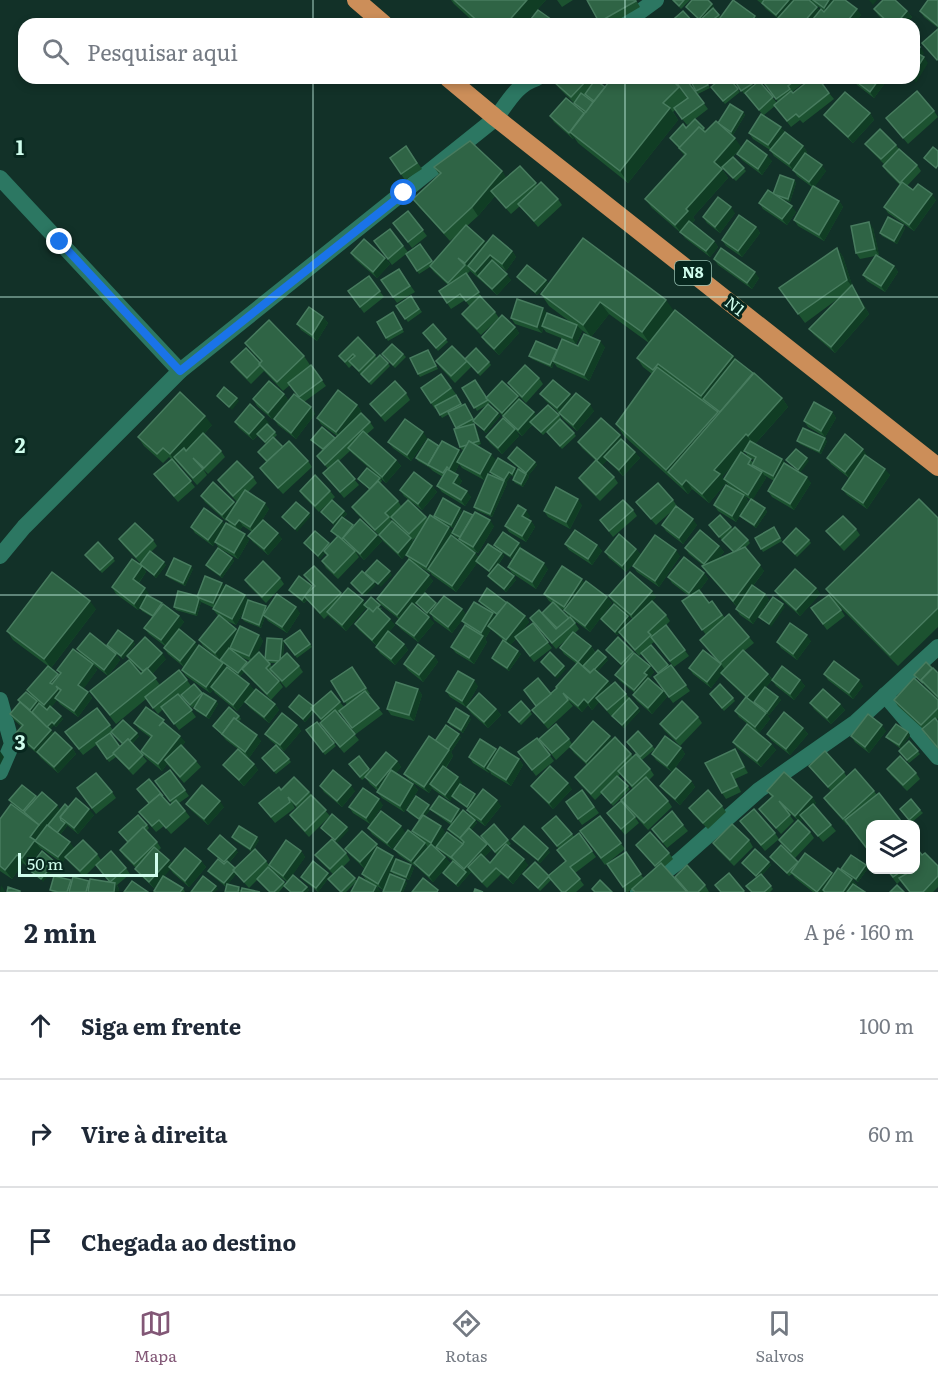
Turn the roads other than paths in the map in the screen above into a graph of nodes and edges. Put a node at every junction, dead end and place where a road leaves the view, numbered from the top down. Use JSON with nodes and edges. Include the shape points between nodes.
{"nodes":[{"id":1,"x":356,"y":0,"type":"edge"},
{"id":2,"x":656,"y":0,"type":"edge"},
{"id":3,"x":377,"y":18,"type":"edge"},
{"id":4,"x":631,"y":18,"type":"edge"},
{"id":5,"x":455,"y":84,"type":"edge"},
{"id":6,"x":525,"y":84,"type":"edge"},
{"id":7,"x":496,"y":118,"type":"junction"},
{"id":8,"x":0,"y":178,"type":"edge"},
{"id":9,"x":180,"y":371,"type":"junction"},
{"id":10,"x":938,"y":467,"type":"edge"},
{"id":11,"x":0,"y":556,"type":"edge"},
{"id":12,"x":938,"y":648,"type":"edge"},
{"id":13,"x":885,"y":695,"type":"junction"},
{"id":14,"x":0,"y":700,"type":"edge"},
{"id":15,"x":938,"y":757,"type":"edge"},
{"id":16,"x":0,"y":772,"type":"edge"},
{"id":17,"x":638,"y":892,"type":"edge"}],
"edges":[{"from":1,"to":3,"type":"highway"},
{"from":2,"to":4,"type":"street"},
{"from":5,"to":7,"type":"highway","name":"N1","number":"N8"},
{"from":6,"to":7,"type":"street"},
{"from":7,"to":9,"type":"street"},
{"from":7,"to":10,"type":"highway","name":"N1","number":"N8"},
{"from":8,"to":9,"type":"street"},
{"from":9,"to":11,"type":"street","via":[[24,527]]},
{"from":12,"to":13,"type":"street"},
{"from":13,"to":15,"type":"street"},
{"from":13,"to":17,"type":"street","via":[[855,722],[759,790]]},
{"from":14,"to":16,"type":"street","via":[[12,744]]}]}
